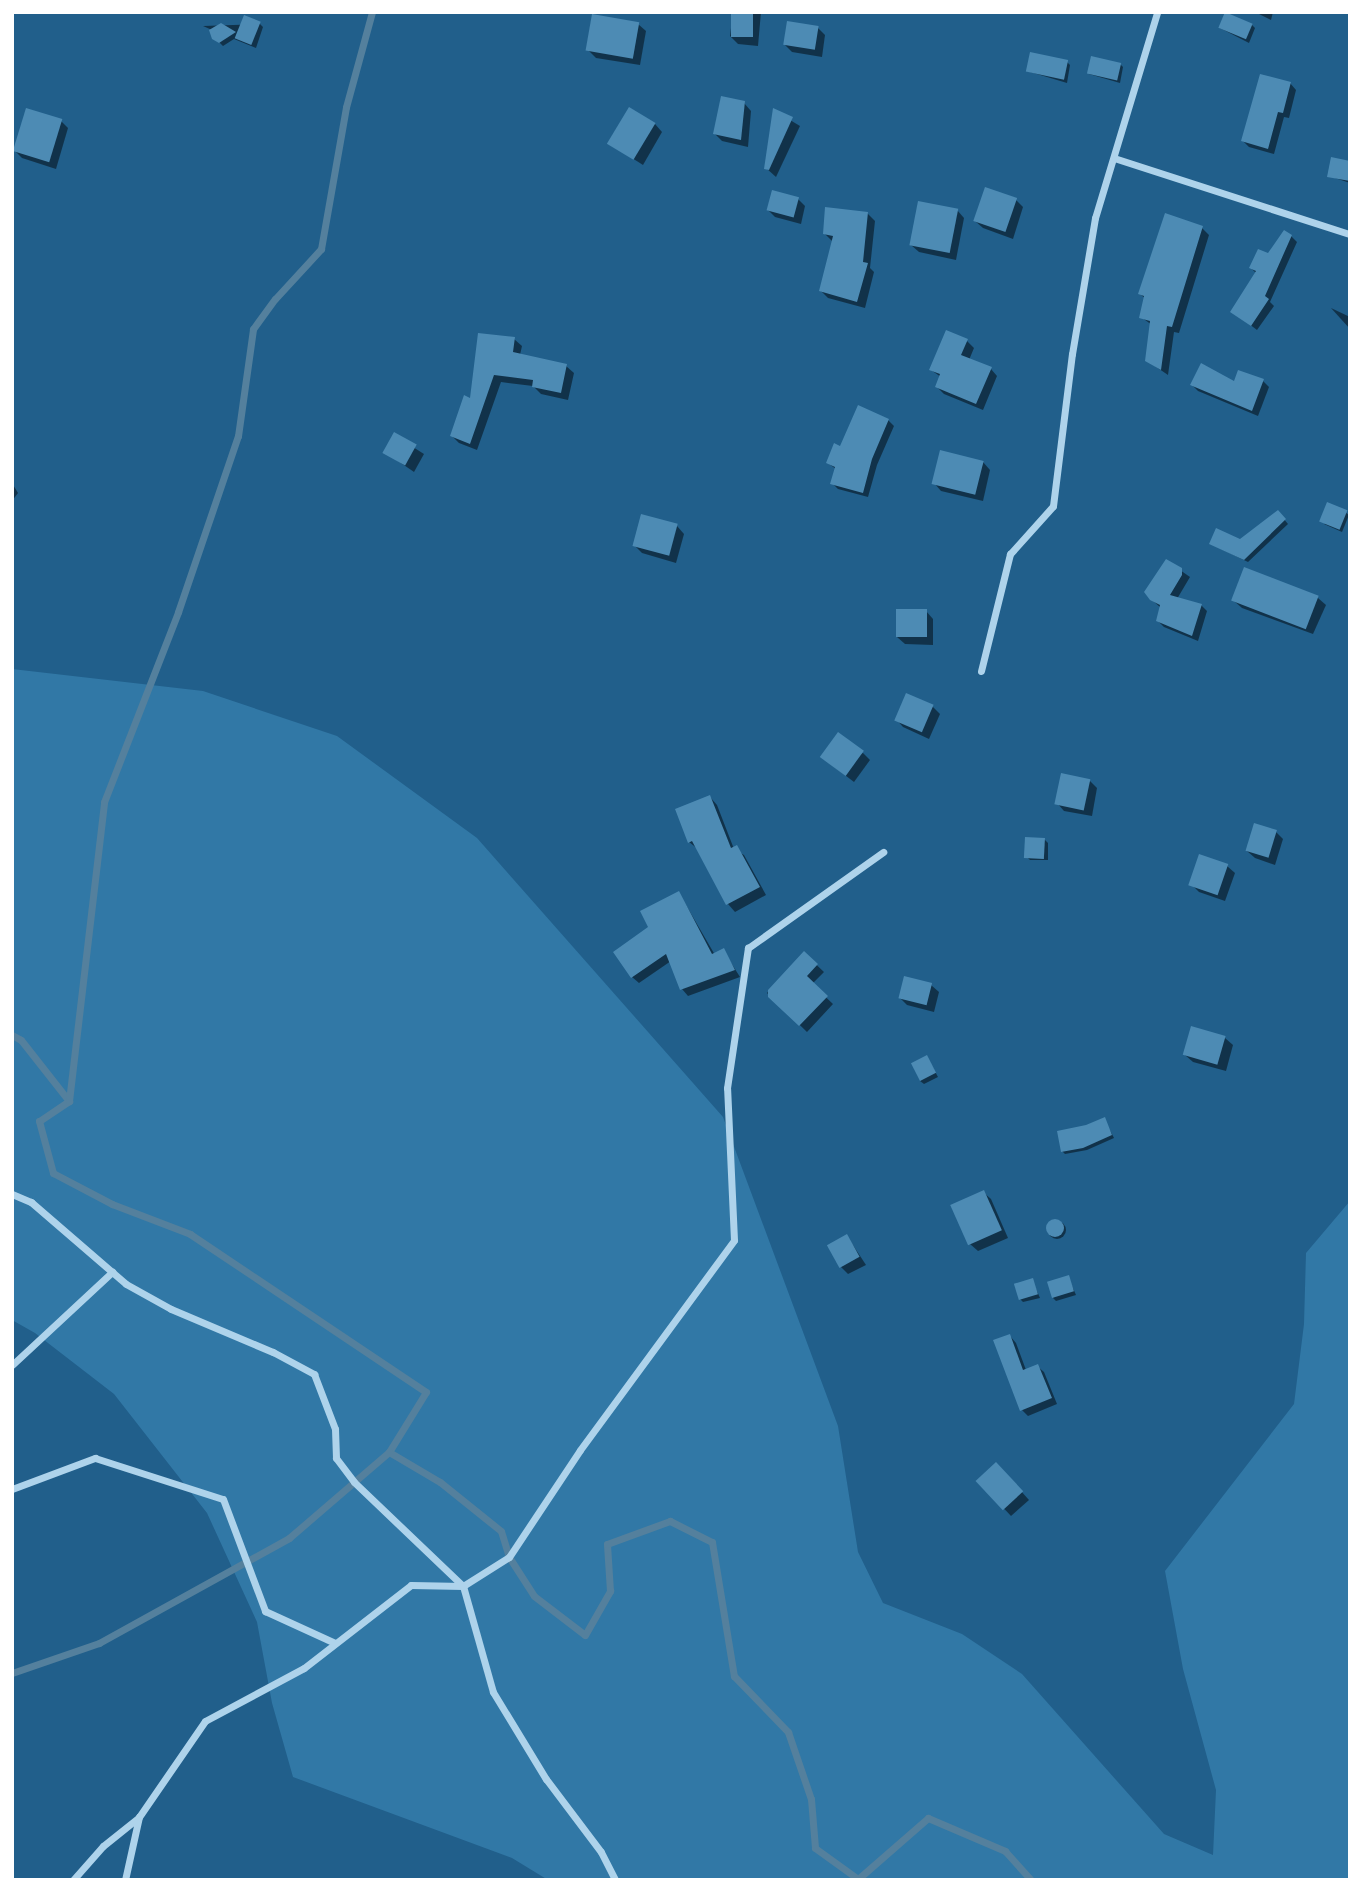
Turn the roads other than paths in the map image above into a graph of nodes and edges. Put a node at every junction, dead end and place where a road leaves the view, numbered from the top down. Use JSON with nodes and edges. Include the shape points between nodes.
{"nodes":[{"id":1,"x":1157,"y":12,"type":"edge"},
{"id":2,"x":1114,"y":159,"type":"junction"},
{"id":3,"x":1350,"y":234,"type":"edge"},
{"id":4,"x":981,"y":671,"type":"dead end"},
{"id":5,"x":883,"y":852,"type":"dead end"},
{"id":6,"x":12,"y":1194,"type":"edge"},
{"id":7,"x":112,"y":1272,"type":"junction"},
{"id":8,"x":12,"y":1365,"type":"edge"},
{"id":9,"x":12,"y":1489,"type":"edge"},
{"id":10,"x":463,"y":1586,"type":"junction"},
{"id":11,"x":335,"y":1643,"type":"junction"},
{"id":12,"x":139,"y":1817,"type":"junction"},
{"id":13,"x":73,"y":1880,"type":"edge"},
{"id":14,"x":125,"y":1880,"type":"edge"},
{"id":15,"x":615,"y":1880,"type":"edge"}],
"edges":[{"from":1,"to":2,"type":"street"},
{"from":2,"to":3,"type":"street"},
{"from":2,"to":4,"type":"street","via":[[1095,218],[1053,506],[1010,554]]},
{"from":5,"to":10,"type":"street","via":[[748,948],[727,1088],[734,1240],[580,1450],[509,1557]]},
{"from":6,"to":7,"type":"street","via":[[31,1202]]},
{"from":7,"to":8,"type":"street"},
{"from":7,"to":10,"type":"street","via":[[170,1309],[314,1374],[335,1429],[336,1458],[354,1482]]},
{"from":9,"to":11,"type":"street","via":[[95,1458],[223,1499],[265,1611]]},
{"from":10,"to":11,"type":"street","via":[[411,1585]]},
{"from":10,"to":15,"type":"street","via":[[493,1692]]},
{"from":11,"to":12,"type":"street","via":[[304,1668],[205,1721]]},
{"from":12,"to":13,"type":"street","via":[[103,1846]]},
{"from":12,"to":14,"type":"street"}]}
